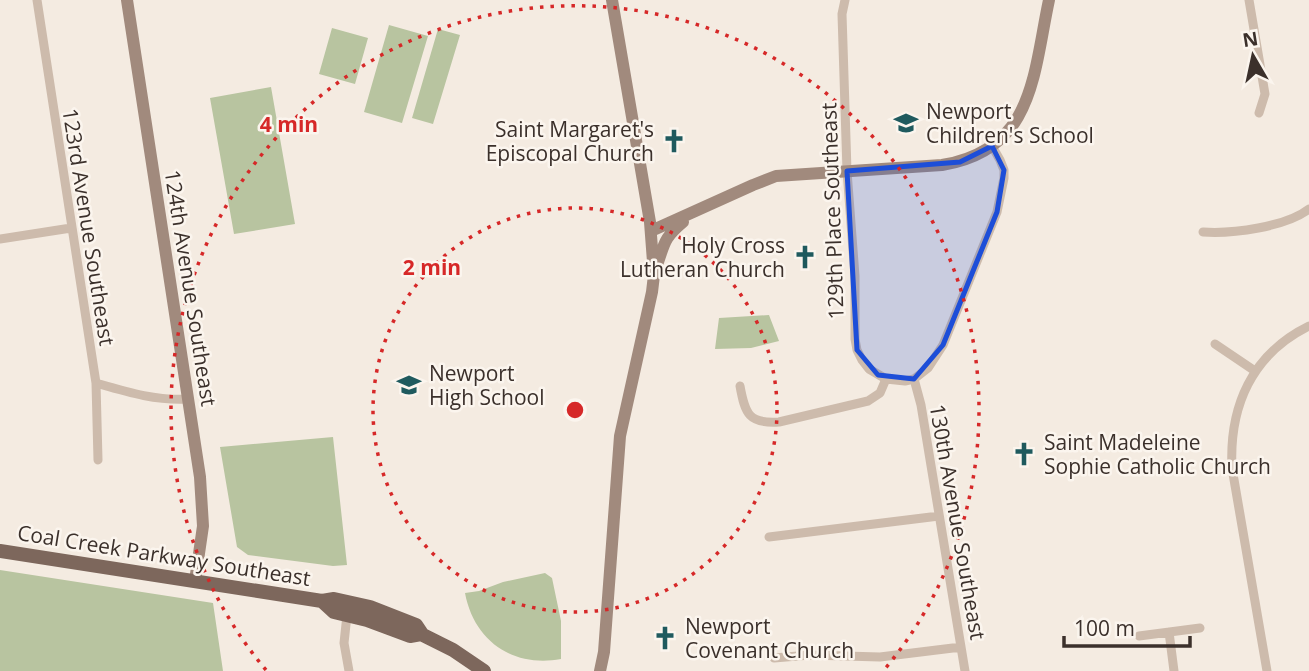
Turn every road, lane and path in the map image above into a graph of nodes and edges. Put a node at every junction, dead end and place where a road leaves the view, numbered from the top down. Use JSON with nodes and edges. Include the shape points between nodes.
{"nodes":[{"id":1,"x":37,"y":0,"type":"edge"},
{"id":2,"x":127,"y":0,"type":"edge"},
{"id":3,"x":612,"y":0,"type":"edge"},
{"id":4,"x":845,"y":0,"type":"edge"},
{"id":5,"x":1049,"y":0,"type":"edge"},
{"id":6,"x":1249,"y":0,"type":"edge"},
{"id":7,"x":1259,"y":113,"type":"dead end"},
{"id":8,"x":992,"y":146,"type":"junction"},
{"id":9,"x":847,"y":171,"type":"junction"},
{"id":10,"x":1309,"y":209,"type":"edge"},
{"id":11,"x":696,"y":211,"type":"junction"},
{"id":12,"x":71,"y":228,"type":"junction"},
{"id":13,"x":651,"y":231,"type":"junction"},
{"id":14,"x":1203,"y":232,"type":"dead end"},
{"id":15,"x":0,"y":239,"type":"edge"},
{"id":16,"x":654,"y":275,"type":"junction"},
{"id":17,"x":1309,"y":326,"type":"edge"},
{"id":18,"x":1215,"y":344,"type":"dead end"},
{"id":19,"x":1255,"y":371,"type":"junction"},
{"id":20,"x":886,"y":379,"type":"junction"},
{"id":21,"x":914,"y":379,"type":"junction"},
{"id":22,"x":96,"y":383,"type":"junction"},
{"id":23,"x":740,"y":386,"type":"dead end"},
{"id":24,"x":189,"y":399,"type":"junction"},
{"id":25,"x":98,"y":460,"type":"dead end"},
{"id":26,"x":939,"y":516,"type":"junction"},
{"id":27,"x":769,"y":537,"type":"dead end"},
{"id":28,"x":0,"y":551,"type":"edge"},
{"id":29,"x":195,"y":582,"type":"junction"},
{"id":30,"x":322,"y":601,"type":"junction"},
{"id":31,"x":347,"y":615,"type":"junction"},
{"id":32,"x":1200,"y":628,"type":"dead end"},
{"id":33,"x":1169,"y":632,"type":"junction"},
{"id":34,"x":422,"y":634,"type":"junction"},
{"id":35,"x":1139,"y":636,"type":"dead end"},
{"id":36,"x":961,"y":647,"type":"junction"},
{"id":37,"x":774,"y":658,"type":"dead end"},
{"id":38,"x":349,"y":671,"type":"edge"},
{"id":39,"x":484,"y":671,"type":"edge"},
{"id":40,"x":600,"y":671,"type":"edge"},
{"id":41,"x":965,"y":671,"type":"edge"},
{"id":42,"x":1174,"y":671,"type":"edge"},
{"id":43,"x":1267,"y":671,"type":"edge"}],
"edges":[{"from":1,"to":12,"type":"street","name":"123rd Avenue Southeast"},
{"from":2,"to":24,"type":"main road","name":"124th Avenue Southeast"},
{"from":3,"to":13,"type":"main road"},
{"from":4,"to":9,"type":"street","name":"129th Place Southeast"},
{"from":5,"to":8,"type":"main road","via":[[1027,101],[1015,123]]},
{"from":6,"to":7,"type":"street","via":[[1265,94]]},
{"from":8,"to":9,"type":"main road","via":[[960,162]]},
{"from":8,"to":21,"type":"street","via":[[1004,178],[997,212],[943,345],[928,368]]},
{"from":9,"to":11,"type":"main road","via":[[776,176]]},
{"from":9,"to":20,"type":"street","name":"129th Place Southeast","via":[[857,350],[869,369]]},
{"from":10,"to":14,"type":"street","via":[[1273,224]]},
{"from":11,"to":13,"type":"main road"},
{"from":11,"to":16,"type":"main road","via":[[668,235]]},
{"from":12,"to":15,"type":"street"},
{"from":12,"to":22,"type":"street","name":"123rd Avenue Southeast"},
{"from":13,"to":16,"type":"main road"},
{"from":16,"to":40,"type":"main road","via":[[620,436]]},
{"from":17,"to":19,"type":"street","via":[[1286,339]]},
{"from":18,"to":19,"type":"street"},
{"from":19,"to":43,"type":"street","via":[[1237,411],[1231,452]]},
{"from":20,"to":21,"type":"street"},
{"from":20,"to":23,"type":"street","via":[[880,393],[868,401],[768,423],[749,414]]},
{"from":21,"to":26,"type":"street","name":"130th Avenue Southeast"},
{"from":22,"to":24,"type":"street","via":[[145,397]]},
{"from":22,"to":25,"type":"street","name":"123rd Avenue Southeast"},
{"from":24,"to":29,"type":"main road","name":"124th Avenue Southeast","via":[[203,515]]},
{"from":26,"to":27,"type":"street"},
{"from":26,"to":36,"type":"street","name":"130th Avenue Southeast"},
{"from":28,"to":29,"type":"main road","name":"Coal Creek Parkway Southeast"},
{"from":29,"to":30,"type":"main road","name":"Coal Creek Parkway Southeast"},
{"from":30,"to":31,"type":"main road","name":"Coal Creek Parkway Southeast","via":[[334,612]]},
{"from":30,"to":34,"type":"main road","name":"Coal Creek Parkway Southeast","via":[[370,607],[416,625]]},
{"from":31,"to":34,"type":"main road","via":[[364,612]]},
{"from":31,"to":38,"type":"street","via":[[344,643]]},
{"from":32,"to":33,"type":"street"},
{"from":33,"to":35,"type":"street"},
{"from":33,"to":42,"type":"street"},
{"from":34,"to":39,"type":"main road","name":"Coal Creek Parkway Southeast"},
{"from":36,"to":37,"type":"street","via":[[880,657]]},
{"from":36,"to":41,"type":"street","name":"130th Avenue Southeast"}]}
